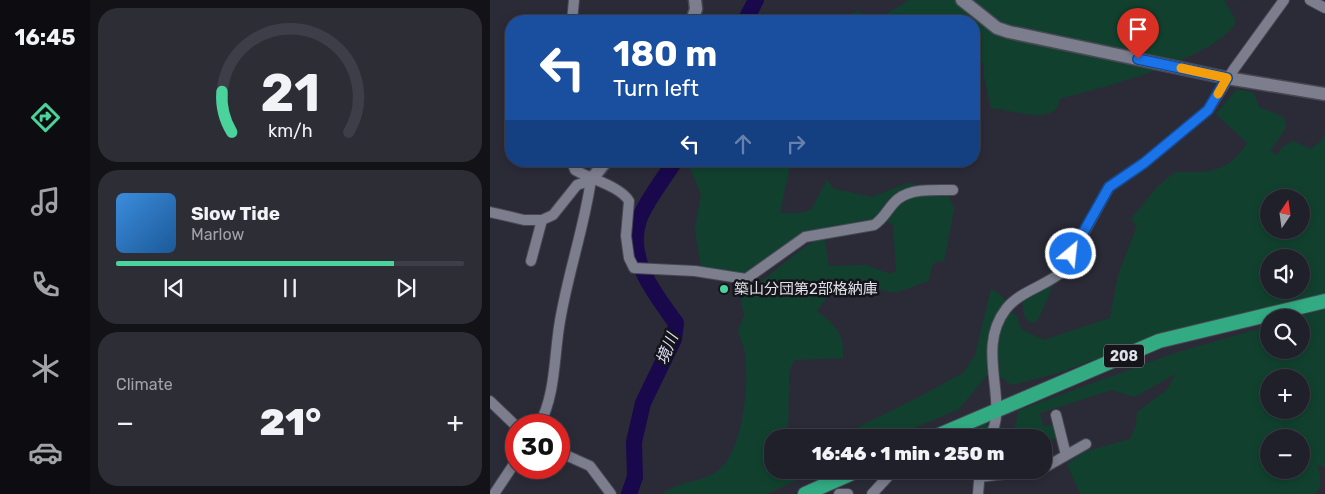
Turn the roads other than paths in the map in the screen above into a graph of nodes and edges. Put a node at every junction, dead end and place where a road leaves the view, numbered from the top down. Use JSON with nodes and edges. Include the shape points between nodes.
{"nodes":[{"id":1,"x":574,"y":0,"type":"edge"},
{"id":2,"x":695,"y":0,"type":"edge"},
{"id":3,"x":962,"y":0,"type":"edge"},
{"id":4,"x":1283,"y":0,"type":"edge"},
{"id":5,"x":1310,"y":0,"type":"edge"},
{"id":6,"x":1325,"y":8,"type":"edge"},
{"id":7,"x":573,"y":15,"type":"edge"},
{"id":8,"x":694,"y":15,"type":"edge"},
{"id":9,"x":1227,"y":78,"type":"junction"},
{"id":10,"x":1325,"y":94,"type":"edge"},
{"id":11,"x":574,"y":167,"type":"edge"},
{"id":12,"x":602,"y":167,"type":"edge"},
{"id":13,"x":592,"y":180,"type":"junction"},
{"id":14,"x":953,"y":190,"type":"dead end"},
{"id":15,"x":490,"y":212,"type":"edge"},
{"id":16,"x":542,"y":220,"type":"junction"},
{"id":17,"x":531,"y":261,"type":"dead end"},
{"id":18,"x":1325,"y":301,"type":"edge"},
{"id":19,"x":490,"y":401,"type":"edge"},
{"id":20,"x":995,"y":409,"type":"junction"},
{"id":21,"x":541,"y":414,"type":"edge"},
{"id":22,"x":505,"y":415,"type":"edge"},
{"id":23,"x":1056,"y":415,"type":"dead end"},
{"id":24,"x":952,"y":429,"type":"edge"},
{"id":25,"x":993,"y":429,"type":"edge"},
{"id":26,"x":1086,"y":444,"type":"dead end"},
{"id":27,"x":1066,"y":456,"type":"junction"},
{"id":28,"x":570,"y":457,"type":"edge"},
{"id":29,"x":1052,"y":463,"type":"edge"},
{"id":30,"x":505,"y":478,"type":"edge"},
{"id":31,"x":839,"y":479,"type":"edge"},
{"id":32,"x":886,"y":479,"type":"edge"},
{"id":33,"x":980,"y":479,"type":"edge"},
{"id":34,"x":494,"y":494,"type":"edge"},
{"id":35,"x":611,"y":494,"type":"edge"},
{"id":36,"x":805,"y":494,"type":"edge"},
{"id":37,"x":839,"y":494,"type":"edge"},
{"id":38,"x":848,"y":494,"type":"edge"},
{"id":39,"x":872,"y":494,"type":"edge"},
{"id":40,"x":978,"y":494,"type":"edge"}],
"edges":[{"from":1,"to":7,"type":"street"},
{"from":2,"to":8,"type":"street"},
{"from":3,"to":9,"type":"street","via":[[997,28]]},
{"from":4,"to":9,"type":"street"},
{"from":5,"to":6,"type":"street"},
{"from":9,"to":10,"type":"street"},
{"from":9,"to":20,"type":"street","via":[[1208,110],[1144,163],[1109,187],[1062,271],[1006,309],[998,321],[992,344]]},
{"from":11,"to":13,"type":"street"},
{"from":12,"to":13,"type":"street"},
{"from":13,"to":14,"type":"street","via":[[608,185],[629,200],[626,236],[634,268],[746,278],[805,236],[874,225],[898,199],[909,193]]},
{"from":13,"to":16,"type":"street","via":[[576,185],[553,215]]},
{"from":13,"to":21,"type":"street","via":[[560,320],[552,378]]},
{"from":15,"to":16,"type":"street","via":[[524,220]]},
{"from":16,"to":17,"type":"street"},
{"from":18,"to":20,"type":"highway","number":"208","via":[[1159,341]]},
{"from":19,"to":22,"type":"street"},
{"from":20,"to":24,"type":"highway","number":"208"},
{"from":20,"to":25,"type":"street","via":[[997,420]]},
{"from":23,"to":27,"type":"street"},
{"from":26,"to":27,"type":"street"},
{"from":27,"to":29,"type":"street"},
{"from":28,"to":35,"type":"street","via":[[590,466]]},
{"from":30,"to":34,"type":"street"},
{"from":31,"to":36,"type":"highway"},
{"from":32,"to":39,"type":"street"},
{"from":33,"to":40,"type":"street"},
{"from":37,"to":38,"type":"street"}]}
